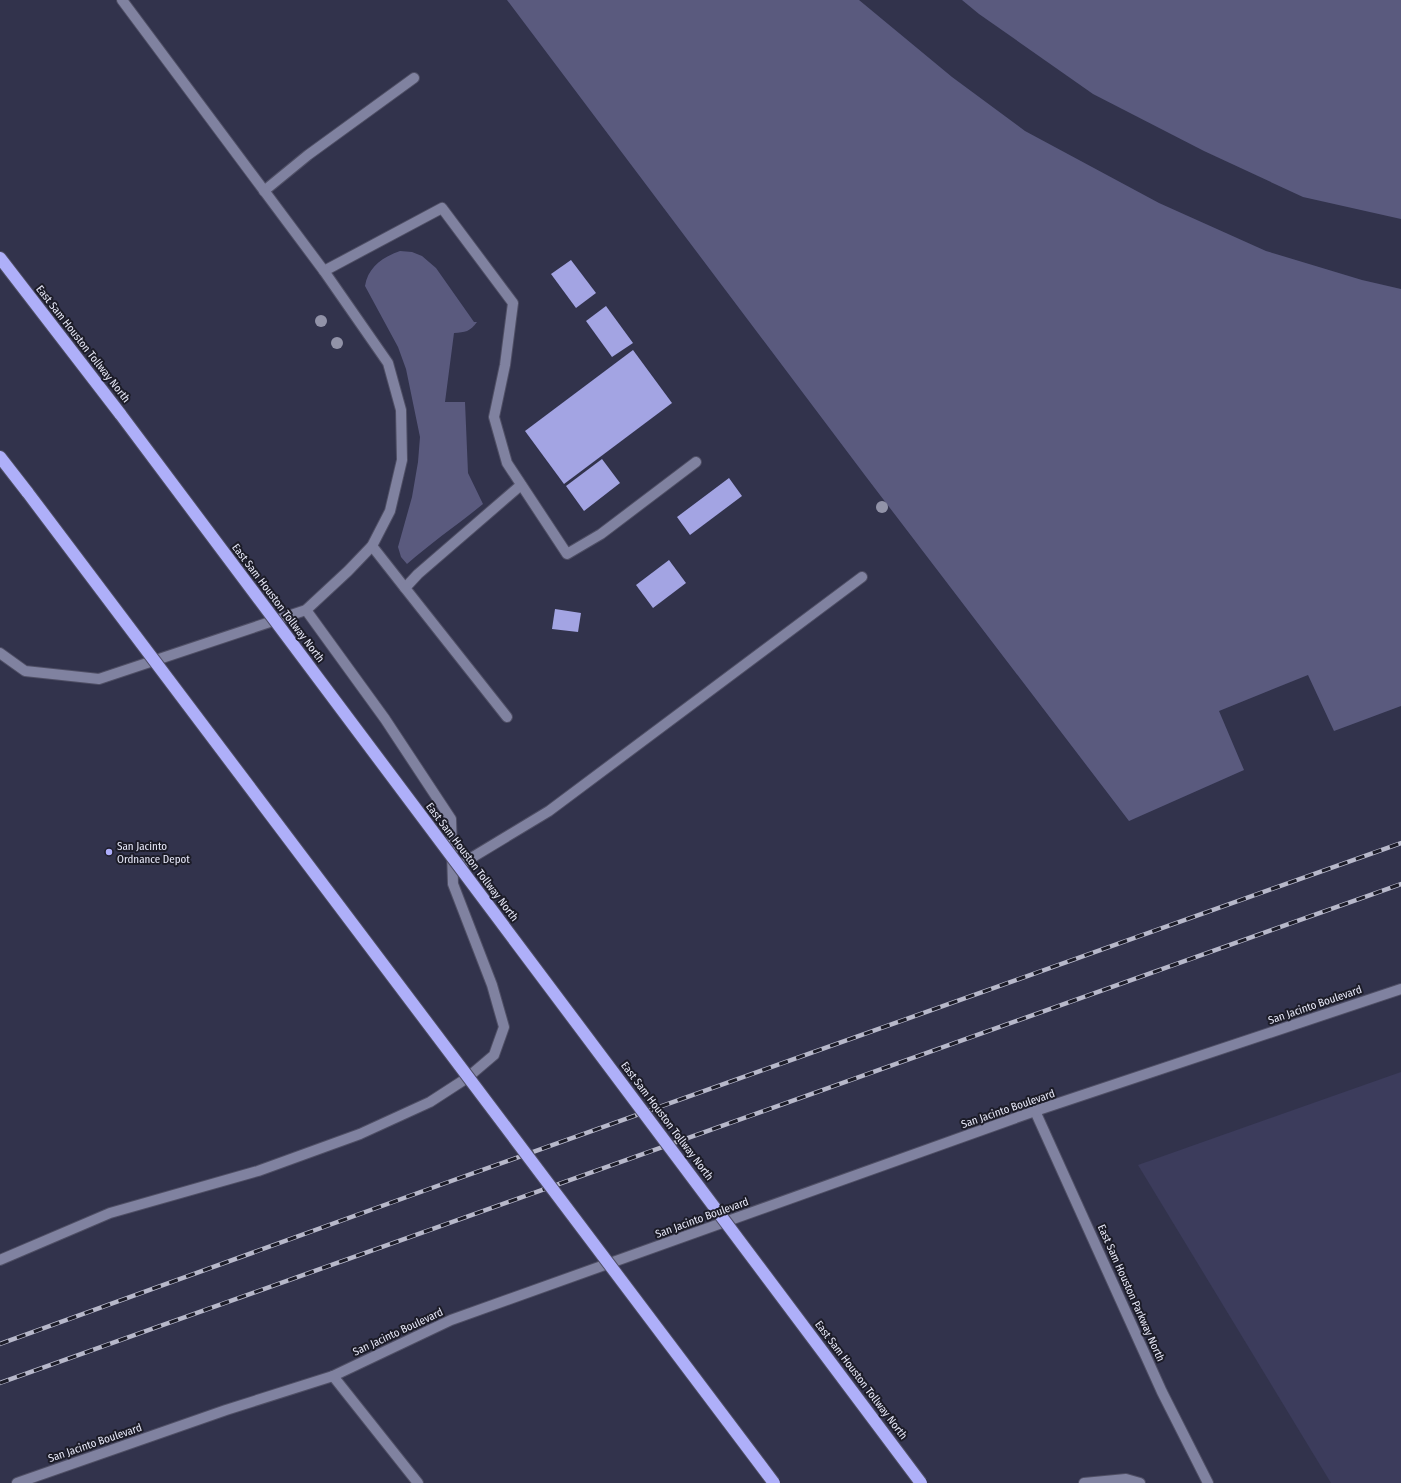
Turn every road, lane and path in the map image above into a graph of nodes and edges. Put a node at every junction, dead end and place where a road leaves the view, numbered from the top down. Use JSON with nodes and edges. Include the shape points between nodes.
{"nodes":[{"id":1,"x":122,"y":0,"type":"edge"},
{"id":2,"x":414,"y":78,"type":"dead end"},
{"id":3,"x":264,"y":191,"type":"junction"},
{"id":4,"x":0,"y":258,"type":"edge"},
{"id":5,"x":324,"y":271,"type":"junction"},
{"id":6,"x":0,"y":457,"type":"edge"},
{"id":7,"x":696,"y":462,"type":"dead end"},
{"id":8,"x":521,"y":484,"type":"junction"},
{"id":9,"x":372,"y":546,"type":"junction"},
{"id":10,"x":862,"y":577,"type":"dead end"},
{"id":11,"x":405,"y":588,"type":"junction"},
{"id":12,"x":306,"y":610,"type":"junction"},
{"id":13,"x":0,"y":653,"type":"edge"},
{"id":14,"x":507,"y":718,"type":"dead end"},
{"id":15,"x":453,"y":869,"type":"junction"},
{"id":16,"x":1401,"y":988,"type":"edge"},
{"id":17,"x":1035,"y":1111,"type":"junction"},
{"id":18,"x":0,"y":1260,"type":"edge"},
{"id":19,"x":333,"y":1376,"type":"junction"},
{"id":20,"x":17,"y":1483,"type":"edge"},
{"id":21,"x":418,"y":1483,"type":"edge"},
{"id":22,"x":774,"y":1483,"type":"edge"},
{"id":23,"x":921,"y":1483,"type":"edge"},
{"id":24,"x":1084,"y":1483,"type":"edge"},
{"id":25,"x":1140,"y":1483,"type":"edge"},
{"id":26,"x":1208,"y":1483,"type":"edge"}],
"edges":[{"from":1,"to":3,"type":"main road"},
{"from":2,"to":3,"type":"main road","via":[[308,155]]},
{"from":3,"to":5,"type":"main road"},
{"from":4,"to":23,"type":"highway","name":"East Sam Houston Tollway North","bridge":true,"via":[[121,415]]},
{"from":5,"to":8,"type":"main road","via":[[442,208],[513,303],[505,365],[494,417],[507,463]]},
{"from":5,"to":9,"type":"main road","via":[[388,363],[401,410],[402,460],[390,511]]},
{"from":6,"to":22,"type":"highway","bridge":true},
{"from":7,"to":8,"type":"main road","via":[[601,534],[568,554]]},
{"from":8,"to":11,"type":"main road"},
{"from":9,"to":11,"type":"main road"},
{"from":9,"to":12,"type":"main road"},
{"from":10,"to":15,"type":"main road","via":[[549,811]]},
{"from":11,"to":14,"type":"main road"},
{"from":12,"to":13,"type":"main road","via":[[98,678],[25,671]]},
{"from":12,"to":15,"type":"main road","via":[[385,719],[451,819]]},
{"from":15,"to":18,"type":"main road","via":[[453,884],[492,985],[504,1027],[494,1054],[467,1078],[430,1102],[360,1134],[258,1171],[110,1213]]},
{"from":16,"to":17,"type":"main road","name":"San Jacinto Boulevard"},
{"from":17,"to":19,"type":"main road","name":"San Jacinto Boulevard","via":[[451,1320]]},
{"from":17,"to":26,"type":"main road","name":"East Sam Houston Parkway North","via":[[1162,1392]]},
{"from":19,"to":20,"type":"main road","name":"San Jacinto Boulevard","via":[[226,1410]]},
{"from":19,"to":21,"type":"main road"},
{"from":24,"to":25,"type":"main road","via":[[1126,1479]]}]}
